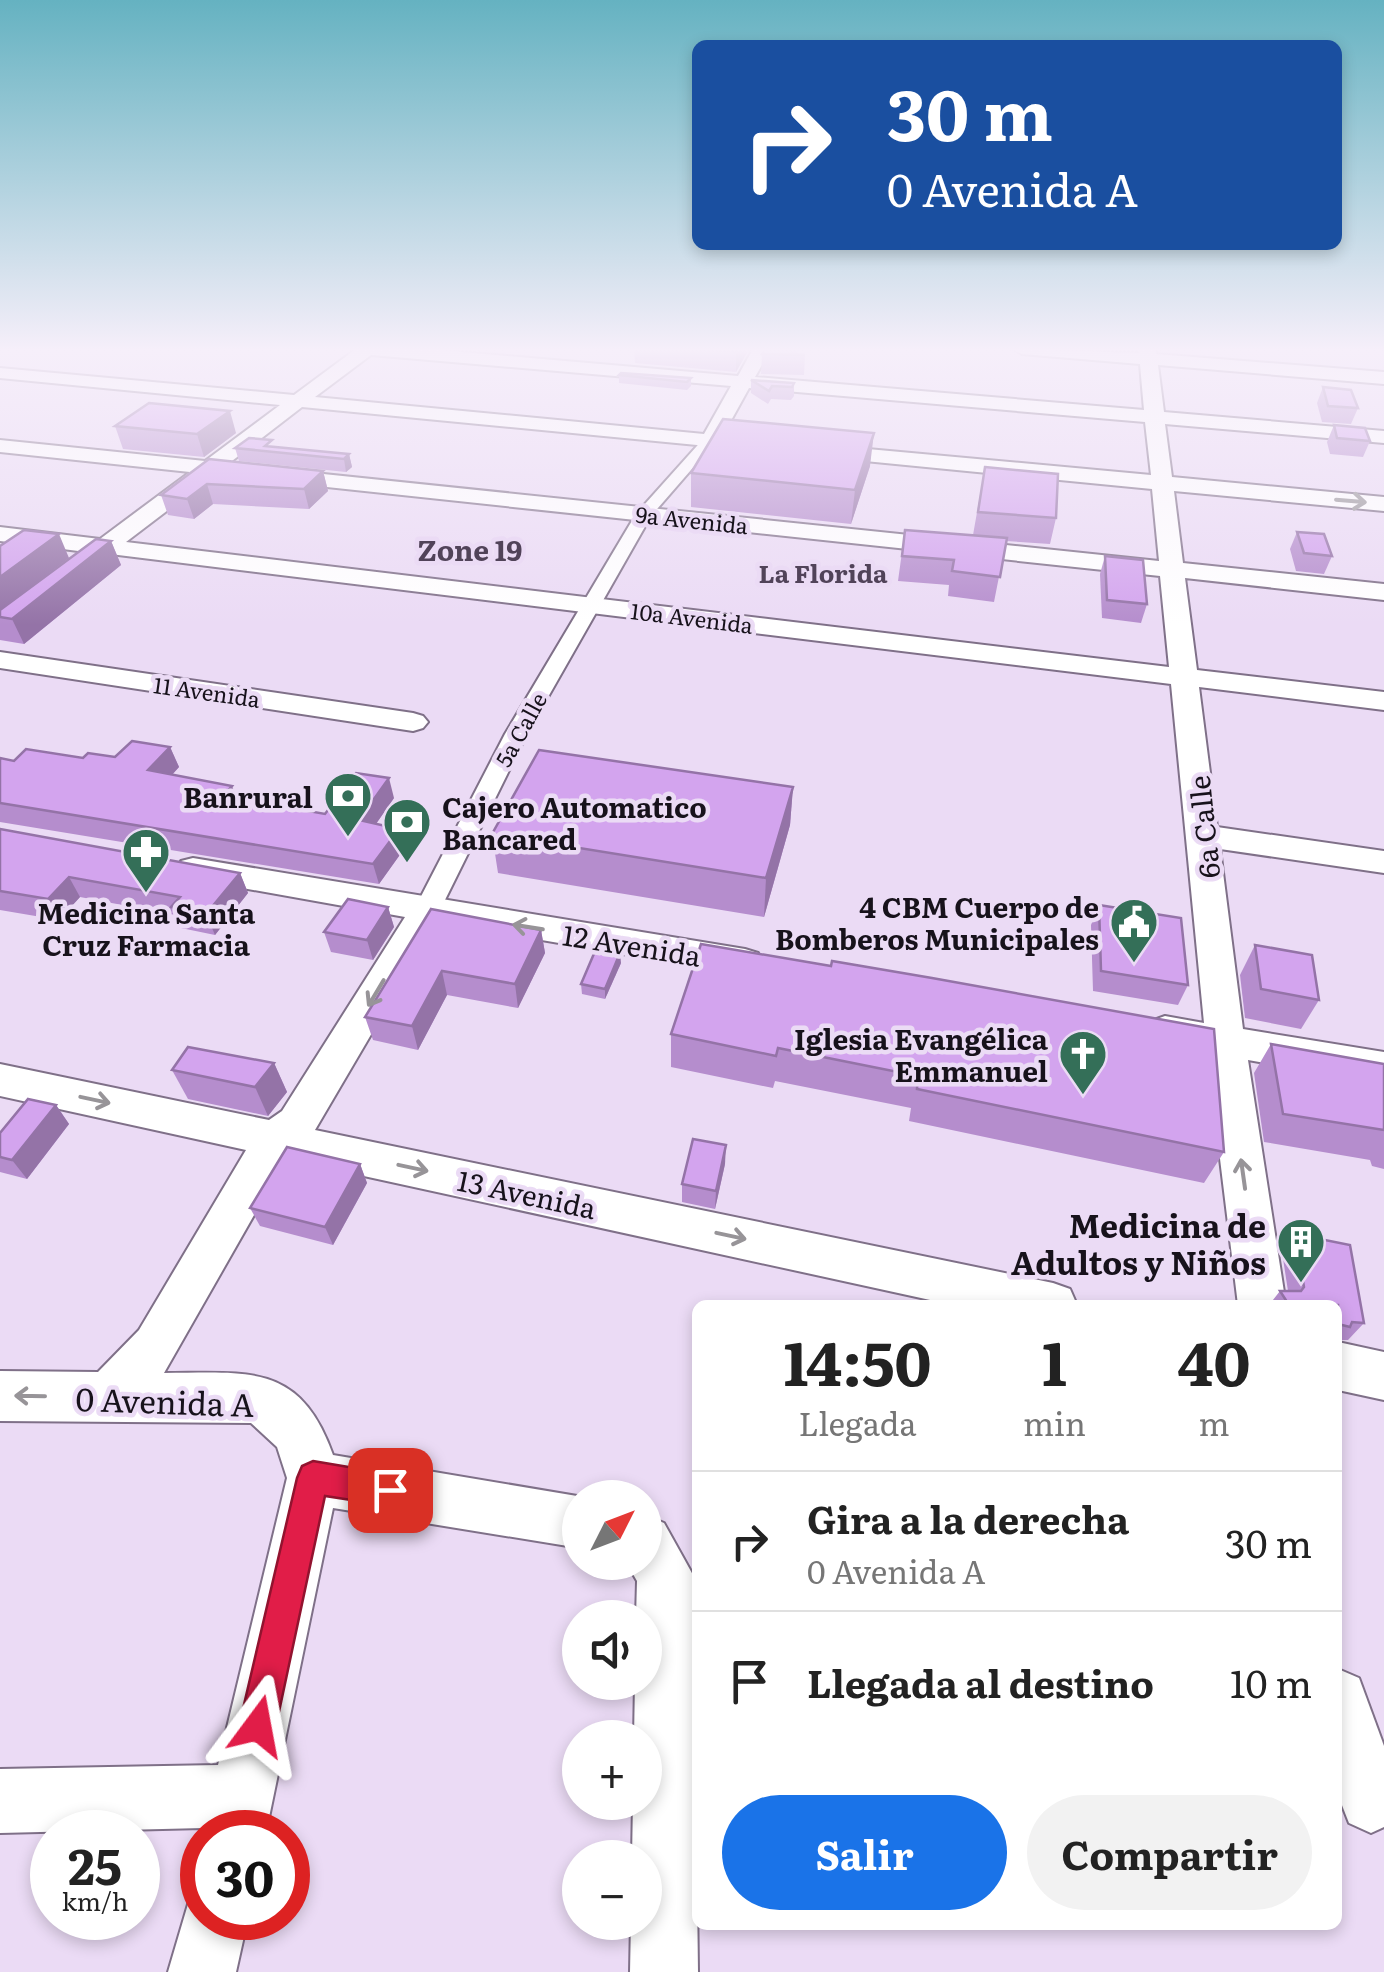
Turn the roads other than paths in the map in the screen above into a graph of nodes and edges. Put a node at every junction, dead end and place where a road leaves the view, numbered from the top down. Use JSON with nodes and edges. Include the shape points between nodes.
{"nodes":[{"id":1,"x":245,"y":441,"type":"edge"},
{"id":2,"x":709,"y":441,"type":"edge"},
{"id":3,"x":720,"y":441,"type":"edge"},
{"id":4,"x":1158,"y":441,"type":"edge"},
{"id":5,"x":0,"y":446,"type":"edge"},
{"id":6,"x":210,"y":468,"type":"junction"},
{"id":7,"x":1163,"y":483,"type":"junction"},
{"id":8,"x":1384,"y":504,"type":"edge"},
{"id":9,"x":644,"y":514,"type":"junction"},
{"id":10,"x":0,"y":534,"type":"edge"},
{"id":11,"x":106,"y":546,"type":"junction"},
{"id":12,"x":76,"y":569,"type":"edge"},
{"id":13,"x":1174,"y":570,"type":"junction"},
{"id":14,"x":1384,"y":592,"type":"edge"},
{"id":15,"x":593,"y":605,"type":"junction"},
{"id":16,"x":0,"y":660,"type":"edge"},
{"id":17,"x":1186,"y":677,"type":"junction"},
{"id":18,"x":1384,"y":701,"type":"edge"},
{"id":19,"x":414,"y":722,"type":"dead end"},
{"id":20,"x":1204,"y":836,"type":"junction"},
{"id":21,"x":154,"y":862,"type":"edge"},
{"id":22,"x":1384,"y":862,"type":"edge"},
{"id":23,"x":427,"y":910,"type":"junction"},
{"id":24,"x":777,"y":968,"type":"edge"},
{"id":25,"x":1127,"y":1025,"type":"edge"},
{"id":26,"x":1225,"y":1041,"type":"junction"},
{"id":27,"x":1384,"y":1068,"type":"edge"},
{"id":28,"x":0,"y":1080,"type":"edge"},
{"id":29,"x":290,"y":1135,"type":"junction"},
{"id":30,"x":1031,"y":1300,"type":"edge"},
{"id":31,"x":1261,"y":1300,"type":"edge"},
{"id":32,"x":1342,"y":1367,"type":"edge"},
{"id":33,"x":1384,"y":1376,"type":"edge"},
{"id":34,"x":0,"y":1396,"type":"edge"},
{"id":35,"x":198,"y":1396,"type":"junction"},
{"id":36,"x":108,"y":1397,"type":"junction"},
{"id":37,"x":313,"y":1478,"type":"junction"},
{"id":38,"x":562,"y":1518,"type":"edge"},
{"id":39,"x":662,"y":1570,"type":"edge"},
{"id":40,"x":1342,"y":1715,"type":"edge"},
{"id":41,"x":0,"y":1801,"type":"edge"},
{"id":42,"x":1364,"y":1801,"type":"edge"},
{"id":43,"x":239,"y":1810,"type":"edge"},
{"id":44,"x":180,"y":1811,"type":"edge"},
{"id":45,"x":680,"y":1848,"type":"edge"},
{"id":46,"x":209,"y":1940,"type":"edge"},
{"id":47,"x":202,"y":1972,"type":"edge"},
{"id":48,"x":664,"y":1972,"type":"edge"}],
"edges":[{"from":1,"to":6,"type":"street"},
{"from":2,"to":9,"type":"street","name":"5a Calle"},
{"from":3,"to":7,"type":"street"},
{"from":4,"to":7,"type":"street","name":"6a Calle"},
{"from":5,"to":6,"type":"street","name":"9a Avenida"},
{"from":6,"to":9,"type":"street","name":"9a Avenida"},
{"from":6,"to":11,"type":"street"},
{"from":7,"to":8,"type":"street","one_way":true},
{"from":7,"to":13,"type":"street","name":"6a Calle"},
{"from":9,"to":13,"type":"street","name":"9a Avenida"},
{"from":9,"to":15,"type":"street","name":"5a Calle"},
{"from":10,"to":11,"type":"street","name":"10a Avenida"},
{"from":11,"to":12,"type":"street"},
{"from":11,"to":15,"type":"street","name":"10a Avenida"},
{"from":13,"to":14,"type":"street","name":"9a Avenida"},
{"from":13,"to":17,"type":"street","name":"6a Calle"},
{"from":15,"to":17,"type":"street","name":"10a Avenida"},
{"from":15,"to":23,"type":"street","name":"5a Calle","via":[[516,734]]},
{"from":16,"to":19,"type":"street","name":"11 Avenida"},
{"from":17,"to":18,"type":"street","name":"10a Avenida"},
{"from":17,"to":20,"type":"street","name":"6a Calle"},
{"from":20,"to":22,"type":"street"},
{"from":20,"to":26,"type":"street","name":"6a Calle"},
{"from":21,"to":23,"type":"street","name":"12 Avenida"},
{"from":24,"to":23,"type":"street","name":"12 Avenida","one_way":true},
{"from":23,"to":29,"type":"street","name":"5a Calle","one_way":true},
{"from":25,"to":26,"type":"street"},
{"from":26,"to":27,"type":"street"},
{"from":31,"to":26,"type":"street","name":"6a Calle","one_way":true},
{"from":28,"to":29,"type":"street","name":"13 Avenida","one_way":true},
{"from":29,"to":30,"type":"street","name":"13 Avenida","one_way":true},
{"from":29,"to":35,"type":"street","name":"5a Calle","via":[[179,1347],[176,1365]]},
{"from":29,"to":36,"type":"street","name":"5a Calle","via":[[156,1346]]},
{"from":32,"to":33,"type":"street"},
{"from":36,"to":34,"type":"street","name":"0 Avenida A","one_way":true},
{"from":35,"to":36,"type":"street","name":"0 Avenida A"},
{"from":35,"to":37,"type":"street","name":"0 Avenida A","via":[[254,1398],[277,1407],[308,1450]]},
{"from":37,"to":38,"type":"street"},
{"from":37,"to":43,"type":"street"},
{"from":39,"to":45,"type":"street"},
{"from":40,"to":42,"type":"street"},
{"from":41,"to":44,"type":"street"},
{"from":45,"to":48,"type":"street"},
{"from":46,"to":47,"type":"street"}]}
